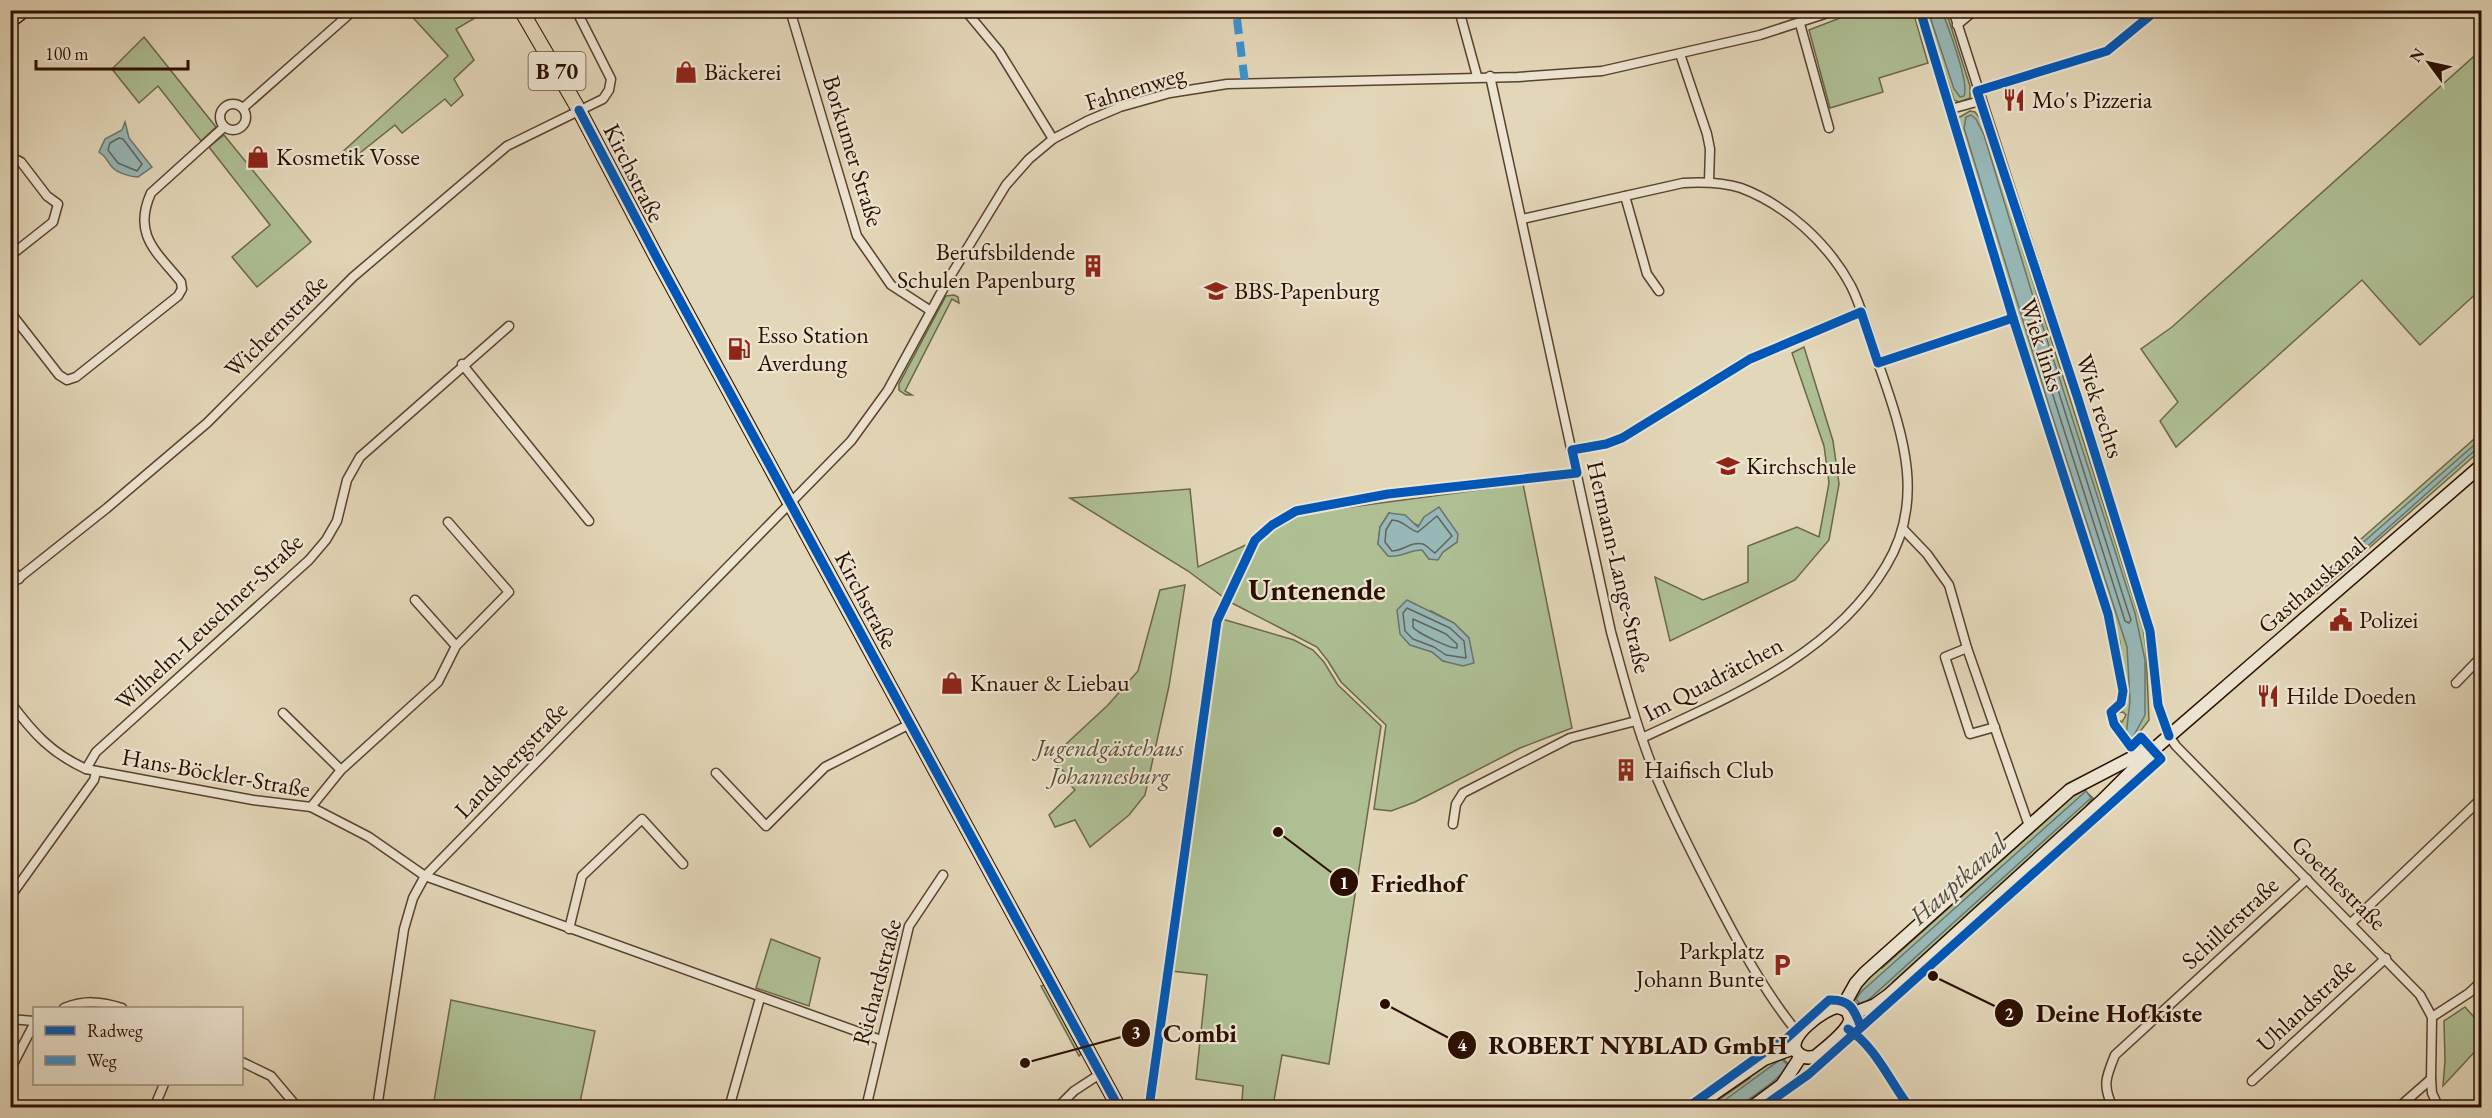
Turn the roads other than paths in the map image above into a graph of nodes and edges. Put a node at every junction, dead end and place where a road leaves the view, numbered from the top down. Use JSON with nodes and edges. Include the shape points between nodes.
{"nodes":[{"id":1,"x":25,"y":10,"type":"edge"},
{"id":2,"x":354,"y":10,"type":"edge"},
{"id":3,"x":521,"y":10,"type":"edge"},
{"id":4,"x":576,"y":10,"type":"edge"},
{"id":5,"x":790,"y":10,"type":"edge"},
{"id":6,"x":965,"y":10,"type":"edge"},
{"id":7,"x":1459,"y":10,"type":"edge"},
{"id":8,"x":1836,"y":10,"type":"edge"},
{"id":9,"x":1920,"y":10,"type":"edge"},
{"id":10,"x":1953,"y":10,"type":"edge"},
{"id":11,"x":1975,"y":10,"type":"edge"},
{"id":12,"x":2157,"y":10,"type":"edge"},
{"id":13,"x":10,"y":22,"type":"edge"},
{"id":14,"x":1800,"y":24,"type":"junction"},
{"id":15,"x":1957,"y":25,"type":"junction"},
{"id":16,"x":1680,"y":54,"type":"junction"},
{"id":17,"x":1477,"y":76,"type":"junction"},
{"id":18,"x":1490,"y":76,"type":"junction"},
{"id":19,"x":1977,"y":91,"type":"junction"},
{"id":20,"x":1980,"y":101,"type":"junction"},
{"id":21,"x":243,"y":108,"type":"junction"},
{"id":22,"x":579,"y":110,"type":"junction"},
{"id":23,"x":1951,"y":110,"type":"junction"},
{"id":24,"x":224,"y":128,"type":"junction"},
{"id":25,"x":1829,"y":128,"type":"dead end"},
{"id":26,"x":1053,"y":139,"type":"junction"},
{"id":27,"x":10,"y":160,"type":"edge"},
{"id":28,"x":1709,"y":182,"type":"junction"},
{"id":29,"x":1625,"y":196,"type":"junction"},
{"id":30,"x":1522,"y":219,"type":"junction"},
{"id":31,"x":10,"y":256,"type":"edge"},
{"id":32,"x":1659,"y":291,"type":"dead end"},
{"id":33,"x":931,"y":311,"type":"junction"},
{"id":34,"x":10,"y":312,"type":"edge"},
{"id":35,"x":1862,"y":312,"type":"junction"},
{"id":36,"x":508,"y":326,"type":"dead end"},
{"id":37,"x":462,"y":364,"type":"junction"},
{"id":38,"x":1572,"y":450,"type":"junction"},
{"id":39,"x":2481,"y":465,"type":"edge"},
{"id":40,"x":791,"y":502,"type":"junction"},
{"id":41,"x":589,"y":521,"type":"dead end"},
{"id":42,"x":448,"y":522,"type":"dead end"},
{"id":43,"x":1904,"y":530,"type":"junction"},
{"id":44,"x":10,"y":566,"type":"edge"},
{"id":45,"x":19,"y":579,"type":"junction"},
{"id":46,"x":10,"y":585,"type":"edge"},
{"id":47,"x":415,"y":600,"type":"dead end"},
{"id":48,"x":456,"y":646,"type":"junction"},
{"id":49,"x":1967,"y":648,"type":"junction"},
{"id":50,"x":2481,"y":656,"type":"edge"},
{"id":51,"x":2117,"y":657,"type":"dead end"},
{"id":52,"x":2456,"y":683,"type":"dead end"},
{"id":53,"x":10,"y":702,"type":"edge"},
{"id":54,"x":283,"y":713,"type":"dead end"},
{"id":55,"x":1636,"y":721,"type":"junction"},
{"id":56,"x":910,"y":724,"type":"junction"},
{"id":57,"x":1995,"y":727,"type":"junction"},
{"id":58,"x":2169,"y":736,"type":"junction"},
{"id":59,"x":1642,"y":738,"type":"junction"},
{"id":60,"x":86,"y":769,"type":"junction"},
{"id":61,"x":341,"y":770,"type":"junction"},
{"id":62,"x":96,"y":772,"type":"junction"},
{"id":63,"x":716,"y":773,"type":"dead end"},
{"id":64,"x":2094,"y":777,"type":"junction"},
{"id":65,"x":2481,"y":798,"type":"edge"},
{"id":66,"x":2103,"y":800,"type":"junction"},
{"id":67,"x":311,"y":807,"type":"junction"},
{"id":68,"x":1453,"y":824,"type":"dead end"},
{"id":69,"x":2029,"y":826,"type":"junction"},
{"id":70,"x":683,"y":864,"type":"dead end"},
{"id":71,"x":943,"y":875,"type":"dead end"},
{"id":72,"x":425,"y":876,"type":"junction"},
{"id":73,"x":2307,"y":879,"type":"junction"},
{"id":74,"x":10,"y":897,"type":"edge"},
{"id":75,"x":2351,"y":923,"type":"junction"},
{"id":76,"x":568,"y":929,"type":"junction"},
{"id":77,"x":2386,"y":958,"type":"junction"},
{"id":78,"x":2481,"y":981,"type":"edge"},
{"id":79,"x":760,"y":998,"type":"junction"},
{"id":80,"x":67,"y":1007,"type":"edge"},
{"id":81,"x":118,"y":1007,"type":"edge"},
{"id":82,"x":1846,"y":1012,"type":"junction"},
{"id":83,"x":2432,"y":1017,"type":"junction"},
{"id":84,"x":10,"y":1019,"type":"edge"},
{"id":85,"x":33,"y":1023,"type":"edge"},
{"id":86,"x":33,"y":1025,"type":"edge"},
{"id":87,"x":1848,"y":1029,"type":"junction"},
{"id":88,"x":1798,"y":1033,"type":"junction"},
{"id":89,"x":881,"y":1040,"type":"junction"},
{"id":90,"x":1798,"y":1052,"type":"junction"},
{"id":91,"x":243,"y":1062,"type":"edge"},
{"id":92,"x":10,"y":1070,"type":"edge"},
{"id":93,"x":1100,"y":1074,"type":"junction"},
{"id":94,"x":2431,"y":1079,"type":"junction"},
{"id":95,"x":2252,"y":1081,"type":"dead end"},
{"id":96,"x":163,"y":1085,"type":"edge"},
{"id":97,"x":154,"y":1107,"type":"edge"},
{"id":98,"x":297,"y":1107,"type":"edge"},
{"id":99,"x":377,"y":1107,"type":"edge"},
{"id":100,"x":729,"y":1107,"type":"edge"},
{"id":101,"x":866,"y":1107,"type":"edge"},
{"id":102,"x":1058,"y":1107,"type":"edge"},
{"id":103,"x":1119,"y":1107,"type":"edge"},
{"id":104,"x":1693,"y":1107,"type":"edge"},
{"id":105,"x":1751,"y":1107,"type":"edge"},
{"id":106,"x":1910,"y":1107,"type":"edge"},
{"id":107,"x":2113,"y":1107,"type":"edge"},
{"id":108,"x":2398,"y":1107,"type":"edge"},
{"id":109,"x":2439,"y":1107,"type":"edge"}],
"edges":[{"from":1,"to":13,"type":"street"},
{"from":2,"to":21,"type":"street"},
{"from":3,"to":22,"type":"main road","name":"Kirchstraße","number":"B 70"},
{"from":4,"to":22,"type":"street","name":"Wichernstraße","via":[[611,79],[603,99]]},
{"from":5,"to":33,"type":"street","name":"Borkumer Straße","via":[[857,236],[891,285]]},
{"from":6,"to":26,"type":"street","via":[[999,51]]},
{"from":7,"to":17,"type":"street"},
{"from":8,"to":14,"type":"street","name":"Fahnenweg"},
{"from":9,"to":23,"type":"street","name":"Wiek links"},
{"from":10,"to":15,"type":"street","name":"Wiek rechts"},
{"from":11,"to":15,"type":"street"},
{"from":12,"to":19,"type":"street","via":[[2107,51]]},
{"from":14,"to":16,"type":"street","name":"Fahnenweg"},
{"from":14,"to":25,"type":"street"},
{"from":15,"to":19,"type":"street","name":"Wiek rechts"},
{"from":16,"to":18,"type":"street","name":"Fahnenweg","via":[[1602,71]]},
{"from":16,"to":28,"type":"street","via":[[1707,134]]},
{"from":17,"to":18,"type":"street","name":"Fahnenweg"},
{"from":17,"to":26,"type":"street","name":"Fahnenweg","via":[[1215,85],[1120,107]]},
{"from":18,"to":30,"type":"street","name":"Hermann-Lange-Straße"},
{"from":19,"to":20,"type":"street","name":"Wiek rechts"},
{"from":20,"to":23,"type":"street"},
{"from":20,"to":58,"type":"street","name":"Wiek rechts","via":[[2150,631],[2158,705]]},
{"from":21,"to":24,"type":"street","via":[[244,125],[232,131]]},
{"from":21,"to":24,"type":"street","via":[[231,104],[224,108],[220,120]]},
{"from":22,"to":40,"type":"main road","name":"Kirchstraße","number":"B 70"},
{"from":22,"to":45,"type":"street","name":"Wichernstraße","via":[[507,146],[353,277],[207,423]]},
{"from":23,"to":51,"type":"street","name":"Wiek links","via":[[2108,614]]},
{"from":24,"to":34,"type":"street","via":[[151,192],[147,201],[146,239],[181,282],[178,296],[76,377],[67,380]]},
{"from":26,"to":33,"type":"street","name":"Fahnenweg","via":[[1006,185]]},
{"from":27,"to":31,"type":"street","via":[[21,162],[58,204],[53,222]]},
{"from":28,"to":29,"type":"street","name":"Im Quadrätchen","via":[[1683,183]]},
{"from":28,"to":35,"type":"street","name":"Im Quadrätchen","via":[[1740,188],[1794,219],[1832,258]]},
{"from":29,"to":30,"type":"street","name":"Im Quadrätchen"},
{"from":29,"to":32,"type":"street","via":[[1647,274]]},
{"from":30,"to":38,"type":"street","name":"Hermann-Lange-Straße"},
{"from":33,"to":40,"type":"street","name":"Fahnenweg","via":[[870,416],[823,472]]},
{"from":35,"to":38,"type":"street","via":[[1750,359],[1622,438]]},
{"from":35,"to":43,"type":"street","name":"Im Quadrätchen","via":[[1899,424],[1908,500]]},
{"from":36,"to":37,"type":"street","name":"Wilhelm-Leuschner-Straße"},
{"from":37,"to":41,"type":"street"},
{"from":37,"to":60,"type":"street","name":"Wilhelm-Leuschner-Straße","via":[[360,456],[347,480],[337,521],[309,561],[96,752]]},
{"from":38,"to":55,"type":"street","name":"Hermann-Lange-Straße","via":[[1611,632]]},
{"from":39,"to":58,"type":"street","name":"Gasthauskanal"},
{"from":40,"to":56,"type":"main road","name":"Kirchstraße","number":"B 70"},
{"from":40,"to":72,"type":"street","name":"Landsbergstraße"},
{"from":42,"to":48,"type":"street","via":[[508,592]]},
{"from":43,"to":49,"type":"street","via":[[1950,585]]},
{"from":43,"to":59,"type":"street","name":"Im Quadrätchen","via":[[1886,566],[1857,607],[1815,644],[1736,694]]},
{"from":44,"to":45,"type":"street"},
{"from":45,"to":46,"type":"street","name":"Wichernstraße"},
{"from":47,"to":48,"type":"street"},
{"from":48,"to":61,"type":"street","via":[[438,682]]},
{"from":49,"to":57,"type":"street"},
{"from":49,"to":57,"type":"street","via":[[1945,657],[1970,734]]},
{"from":50,"to":52,"type":"street"},
{"from":53,"to":60,"type":"street","name":"Hans-Böckler-Straße","via":[[31,731],[62,758]]},
{"from":54,"to":61,"type":"street"},
{"from":55,"to":59,"type":"street","name":"Hermann-Lange-Straße"},
{"from":55,"to":68,"type":"street","via":[[1570,738],[1463,793],[1456,804]]},
{"from":56,"to":63,"type":"street","via":[[825,767],[766,826]]},
{"from":56,"to":93,"type":"main road","name":"Kirchstraße","number":"B 70"},
{"from":57,"to":69,"type":"street"},
{"from":58,"to":64,"type":"street"},
{"from":58,"to":66,"type":"street"},
{"from":58,"to":73,"type":"street","name":"Goethestraße"},
{"from":59,"to":88,"type":"street","name":"Hermann-Lange-Straße","via":[[1695,858],[1748,960]]},
{"from":60,"to":62,"type":"street","name":"Hans-Böckler-Straße"},
{"from":61,"to":67,"type":"street"},
{"from":62,"to":67,"type":"street","name":"Hans-Böckler-Straße"},
{"from":62,"to":74,"type":"street"},
{"from":64,"to":66,"type":"street","via":[[2102,788]]},
{"from":64,"to":69,"type":"street","via":[[2070,790]]},
{"from":65,"to":75,"type":"street"},
{"from":66,"to":82,"type":"street","via":[[1889,995],[1875,1005]]},
{"from":67,"to":72,"type":"street","name":"Hans-Böckler-Straße","via":[[369,837]]},
{"from":69,"to":82,"type":"street","via":[[1865,973],[1856,983]]},
{"from":70,"to":76,"type":"street","via":[[642,819],[582,876]]},
{"from":71,"to":89,"type":"street","name":"Richardstraße","via":[[909,926]]},
{"from":72,"to":76,"type":"street","name":"Hans-Böckler-Straße"},
{"from":72,"to":99,"type":"street","name":"Landsbergstraße","via":[[413,898],[404,929]]},
{"from":73,"to":75,"type":"street","name":"Goethestraße"},
{"from":73,"to":107,"type":"street","name":"Schillerstraße","via":[[2115,1055],[2106,1079]]},
{"from":75,"to":77,"type":"street","name":"Goethestraße"},
{"from":76,"to":79,"type":"street","name":"Hans-Böckler-Straße"},
{"from":77,"to":83,"type":"street","name":"Goethestraße","via":[[2420,995]]},
{"from":77,"to":95,"type":"street","name":"Uhlandstraße"},
{"from":78,"to":83,"type":"street"},
{"from":79,"to":89,"type":"street","name":"Hans-Böckler-Straße"},
{"from":79,"to":100,"type":"street"},
{"from":80,"to":81,"type":"street","via":[[86,1001]]},
{"from":82,"to":87,"type":"street"},
{"from":82,"to":88,"type":"street","via":[[1829,1008]]},
{"from":83,"to":94,"type":"street"},
{"from":84,"to":85,"type":"street"},
{"from":86,"to":92,"type":"street"},
{"from":87,"to":90,"type":"street","via":[[1815,1057]]},
{"from":87,"to":106,"type":"street","via":[[1879,1060]]},
{"from":88,"to":90,"type":"street","via":[[1794,1040]]},
{"from":89,"to":101,"type":"street","name":"Richardstraße"},
{"from":90,"to":104,"type":"street","via":[[1764,1059]]},
{"from":90,"to":105,"type":"street","via":[[1782,1085]]},
{"from":91,"to":98,"type":"street","via":[[272,1076]]},
{"from":93,"to":102,"type":"street"},
{"from":93,"to":103,"type":"main road","name":"Kirchstraße","number":"B 70"},
{"from":94,"to":108,"type":"street"},
{"from":94,"to":109,"type":"street"},
{"from":96,"to":97,"type":"street"}]}
